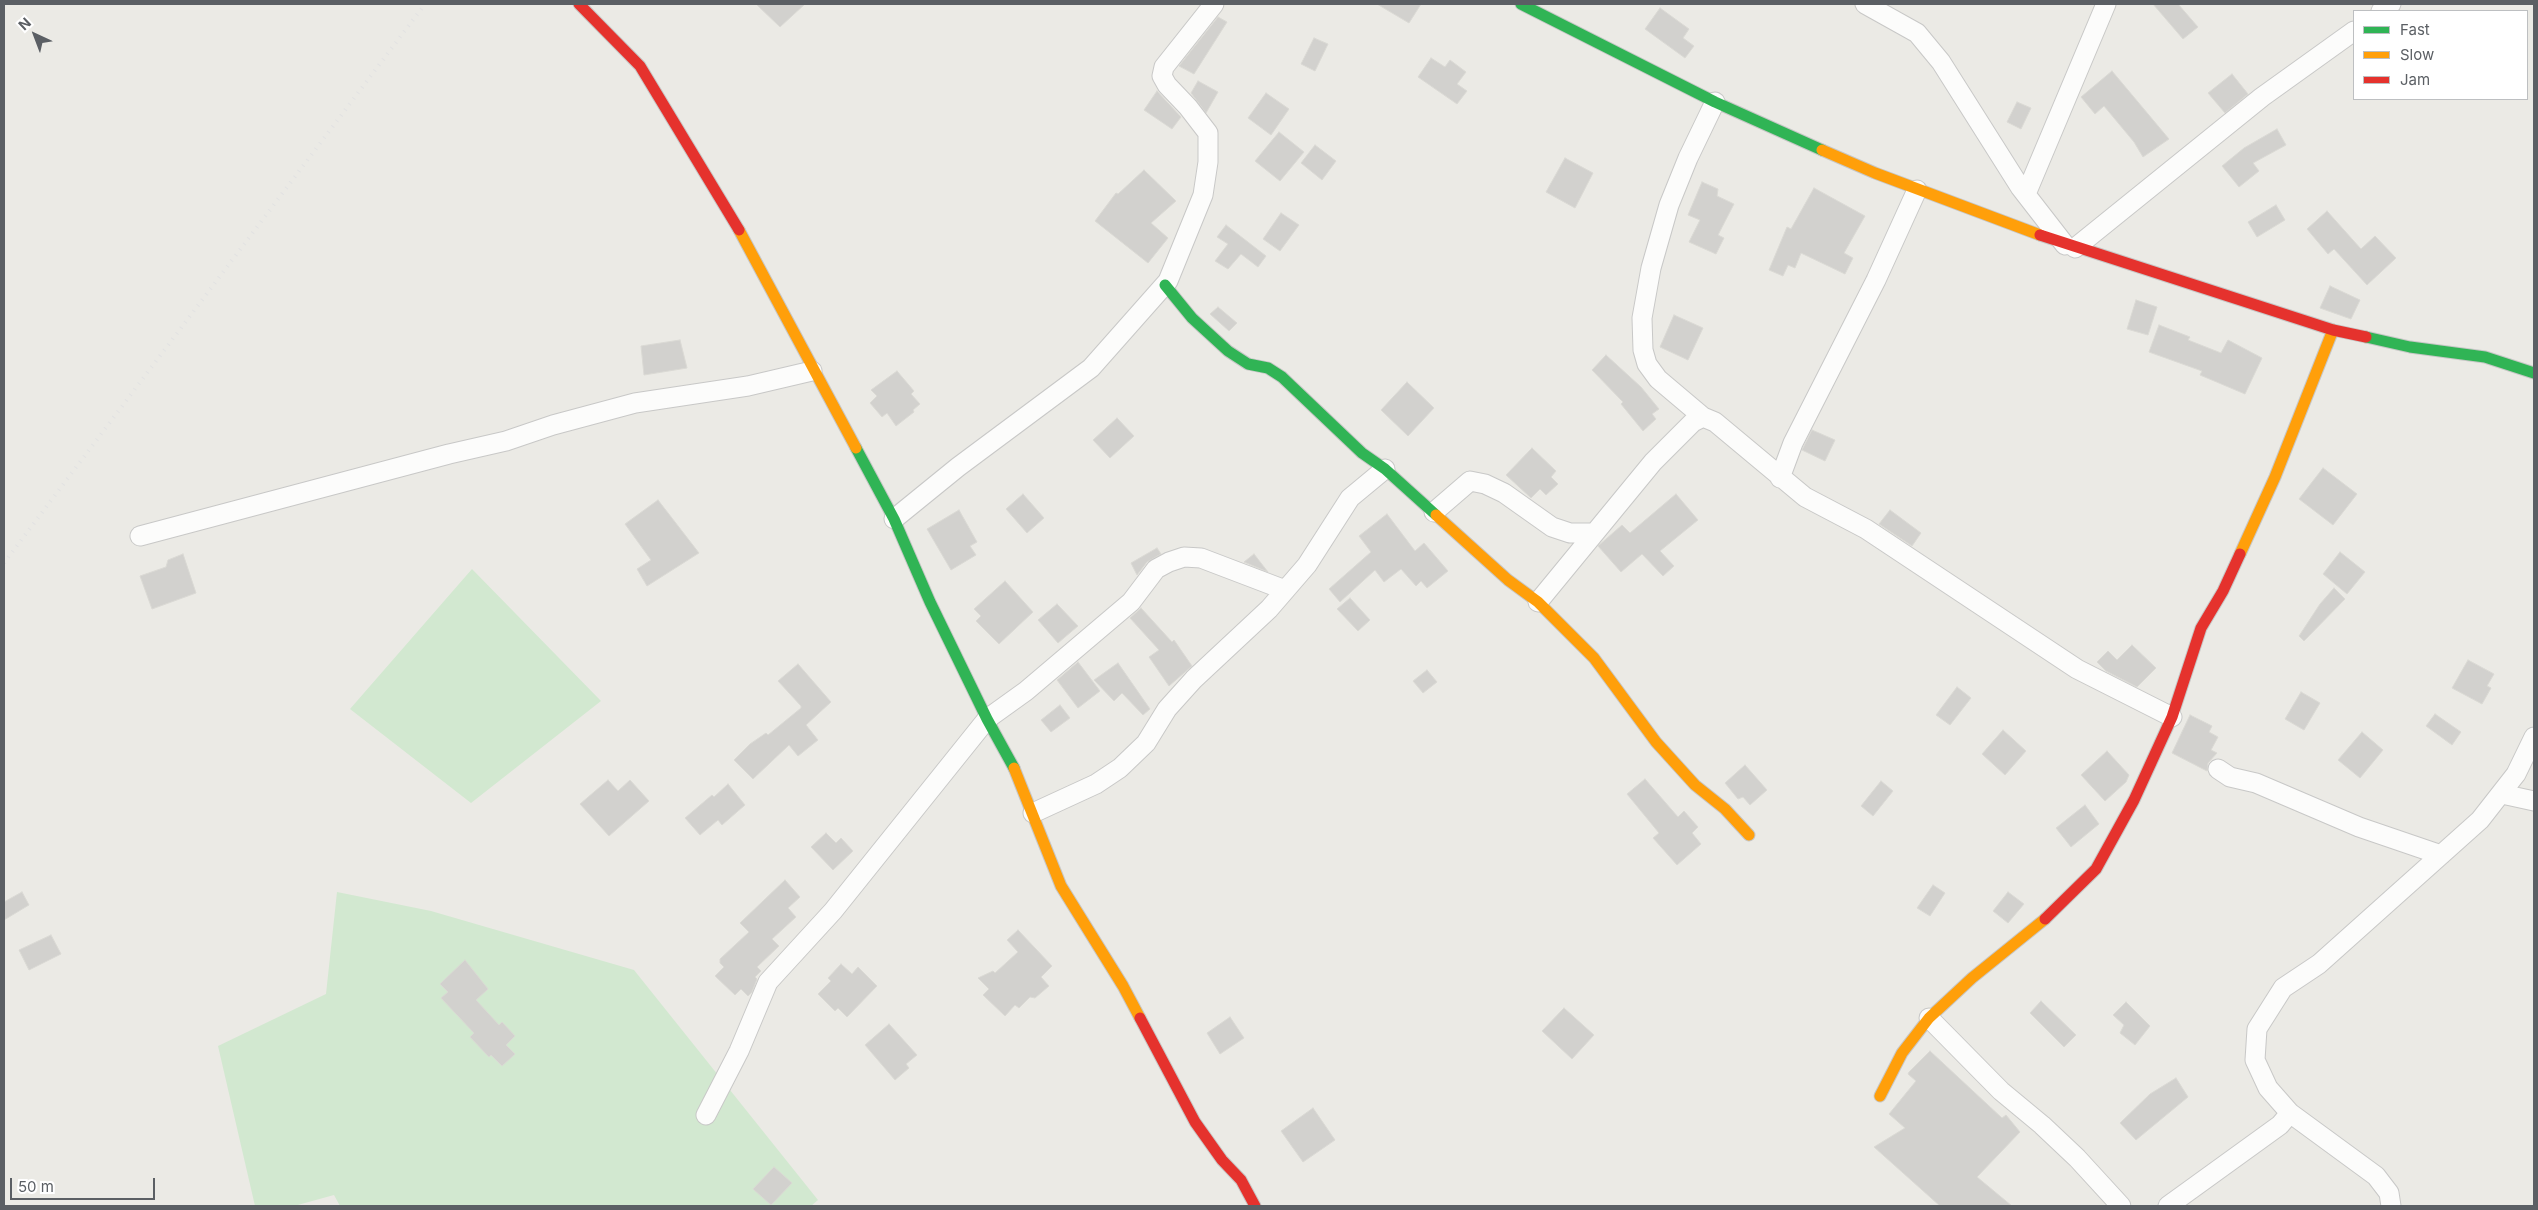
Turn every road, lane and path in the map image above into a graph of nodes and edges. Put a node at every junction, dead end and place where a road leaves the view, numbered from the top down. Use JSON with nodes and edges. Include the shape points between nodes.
{"nodes":[{"id":1,"x":579,"y":4,"type":"edge"},
{"id":2,"x":1214,"y":4,"type":"edge"},
{"id":3,"x":1520,"y":4,"type":"edge"},
{"id":4,"x":1865,"y":4,"type":"edge"},
{"id":5,"x":2106,"y":4,"type":"edge"},
{"id":6,"x":2353,"y":32,"type":"edge"},
{"id":7,"x":1715,"y":102,"type":"junction"},
{"id":8,"x":1917,"y":190,"type":"junction"},
{"id":9,"x":2026,"y":194,"type":"junction"},
{"id":10,"x":2070,"y":247,"type":"junction"},
{"id":11,"x":1165,"y":285,"type":"junction"},
{"id":12,"x":2333,"y":330,"type":"junction"},
{"id":13,"x":812,"y":371,"type":"junction"},
{"id":14,"x":2534,"y":373,"type":"edge"},
{"id":15,"x":1703,"y":417,"type":"junction"},
{"id":16,"x":1385,"y":469,"type":"junction"},
{"id":17,"x":1780,"y":478,"type":"junction"},
{"id":18,"x":1434,"y":512,"type":"junction"},
{"id":19,"x":894,"y":520,"type":"junction"},
{"id":20,"x":1594,"y":533,"type":"junction"},
{"id":21,"x":140,"y":536,"type":"dead end"},
{"id":22,"x":1285,"y":590,"type":"junction"},
{"id":23,"x":1538,"y":602,"type":"junction"},
{"id":24,"x":2172,"y":717,"type":"junction"},
{"id":25,"x":987,"y":719,"type":"junction"},
{"id":26,"x":2534,"y":736,"type":"edge"},
{"id":27,"x":2218,"y":769,"type":"dead end"},
{"id":28,"x":2502,"y":794,"type":"junction"},
{"id":29,"x":2534,"y":801,"type":"edge"},
{"id":30,"x":1033,"y":813,"type":"junction"},
{"id":31,"x":1749,"y":835,"type":"dead end"},
{"id":32,"x":2441,"y":855,"type":"junction"},
{"id":33,"x":1929,"y":1018,"type":"junction"},
{"id":34,"x":1880,"y":1096,"type":"dead end"},
{"id":35,"x":2290,"y":1113,"type":"junction"},
{"id":36,"x":706,"y":1115,"type":"dead end"},
{"id":37,"x":1255,"y":1206,"type":"edge"},
{"id":38,"x":2121,"y":1206,"type":"edge"},
{"id":39,"x":2168,"y":1206,"type":"edge"},
{"id":40,"x":2391,"y":1206,"type":"edge"}],
"edges":[{"from":1,"to":13,"type":"street","via":[[640,66],[735,222]]},
{"from":2,"to":11,"type":"street","via":[[1164,66],[1162,76],[1208,133],[1203,195]]},
{"from":3,"to":7,"type":"street"},
{"from":4,"to":9,"type":"street","via":[[1917,33],[1940,62]]},
{"from":5,"to":9,"type":"street"},
{"from":6,"to":10,"type":"street","via":[[2262,97]]},
{"from":7,"to":8,"type":"street"},
{"from":7,"to":15,"type":"street","via":[[1669,205],[1651,268],[1642,318],[1647,364],[1658,379]]},
{"from":8,"to":10,"type":"street"},
{"from":8,"to":17,"type":"street","via":[[1876,280],[1793,443]]},
{"from":9,"to":10,"type":"street"},
{"from":10,"to":12,"type":"street"},
{"from":11,"to":16,"type":"street","via":[[1192,318],[1228,351],[1248,364],[1268,368],[1282,377],[1362,453]]},
{"from":11,"to":19,"type":"street","via":[[1091,368],[958,467]]},
{"from":12,"to":14,"type":"street","via":[[2410,347],[2485,357]]},
{"from":12,"to":24,"type":"street","via":[[2275,477],[2223,591],[2201,628]]},
{"from":13,"to":19,"type":"street"},
{"from":13,"to":21,"type":"street","via":[[748,386],[635,404],[506,441]]},
{"from":15,"to":17,"type":"street","via":[[1715,422]]},
{"from":15,"to":20,"type":"street","via":[[1692,422],[1653,462]]},
{"from":16,"to":18,"type":"street"},
{"from":16,"to":22,"type":"street","via":[[1350,498],[1307,565]]},
{"from":17,"to":24,"type":"street","via":[[1805,497],[1866,530],[2076,669]]},
{"from":18,"to":20,"type":"street","via":[[1470,481],[1504,493],[1552,527],[1570,533]]},
{"from":18,"to":23,"type":"street","via":[[1508,580]]},
{"from":19,"to":25,"type":"street"},
{"from":20,"to":23,"type":"street"},
{"from":22,"to":25,"type":"street","via":[[1202,558],[1184,557],[1169,562],[1156,569],[1131,602],[1026,691]]},
{"from":22,"to":30,"type":"street","via":[[1167,708],[1146,743],[1120,768],[1096,784]]},
{"from":23,"to":31,"type":"street","via":[[1594,658],[1662,749]]},
{"from":24,"to":33,"type":"street","via":[[2134,800],[2096,869],[2056,910],[1972,978]]},
{"from":25,"to":30,"type":"street","via":[[1017,774]]},
{"from":25,"to":36,"type":"street","via":[[833,911],[768,982],[739,1051]]},
{"from":26,"to":28,"type":"street","via":[[2516,774]]},
{"from":27,"to":32,"type":"street","via":[[2230,777],[2256,783],[2359,827]]},
{"from":28,"to":29,"type":"street"},
{"from":28,"to":32,"type":"street","via":[[2480,820]]},
{"from":30,"to":37,"type":"street","via":[[1061,886],[1123,986],[1195,1122],[1241,1180]]},
{"from":32,"to":35,"type":"street","via":[[2319,964],[2283,988],[2257,1029],[2255,1060],[2268,1088]]},
{"from":33,"to":34,"type":"street","via":[[1902,1053]]},
{"from":33,"to":38,"type":"street","via":[[2001,1091],[2077,1158]]},
{"from":35,"to":39,"type":"street","via":[[2280,1125]]},
{"from":35,"to":40,"type":"street","via":[[2376,1176],[2388,1193]]}]}
